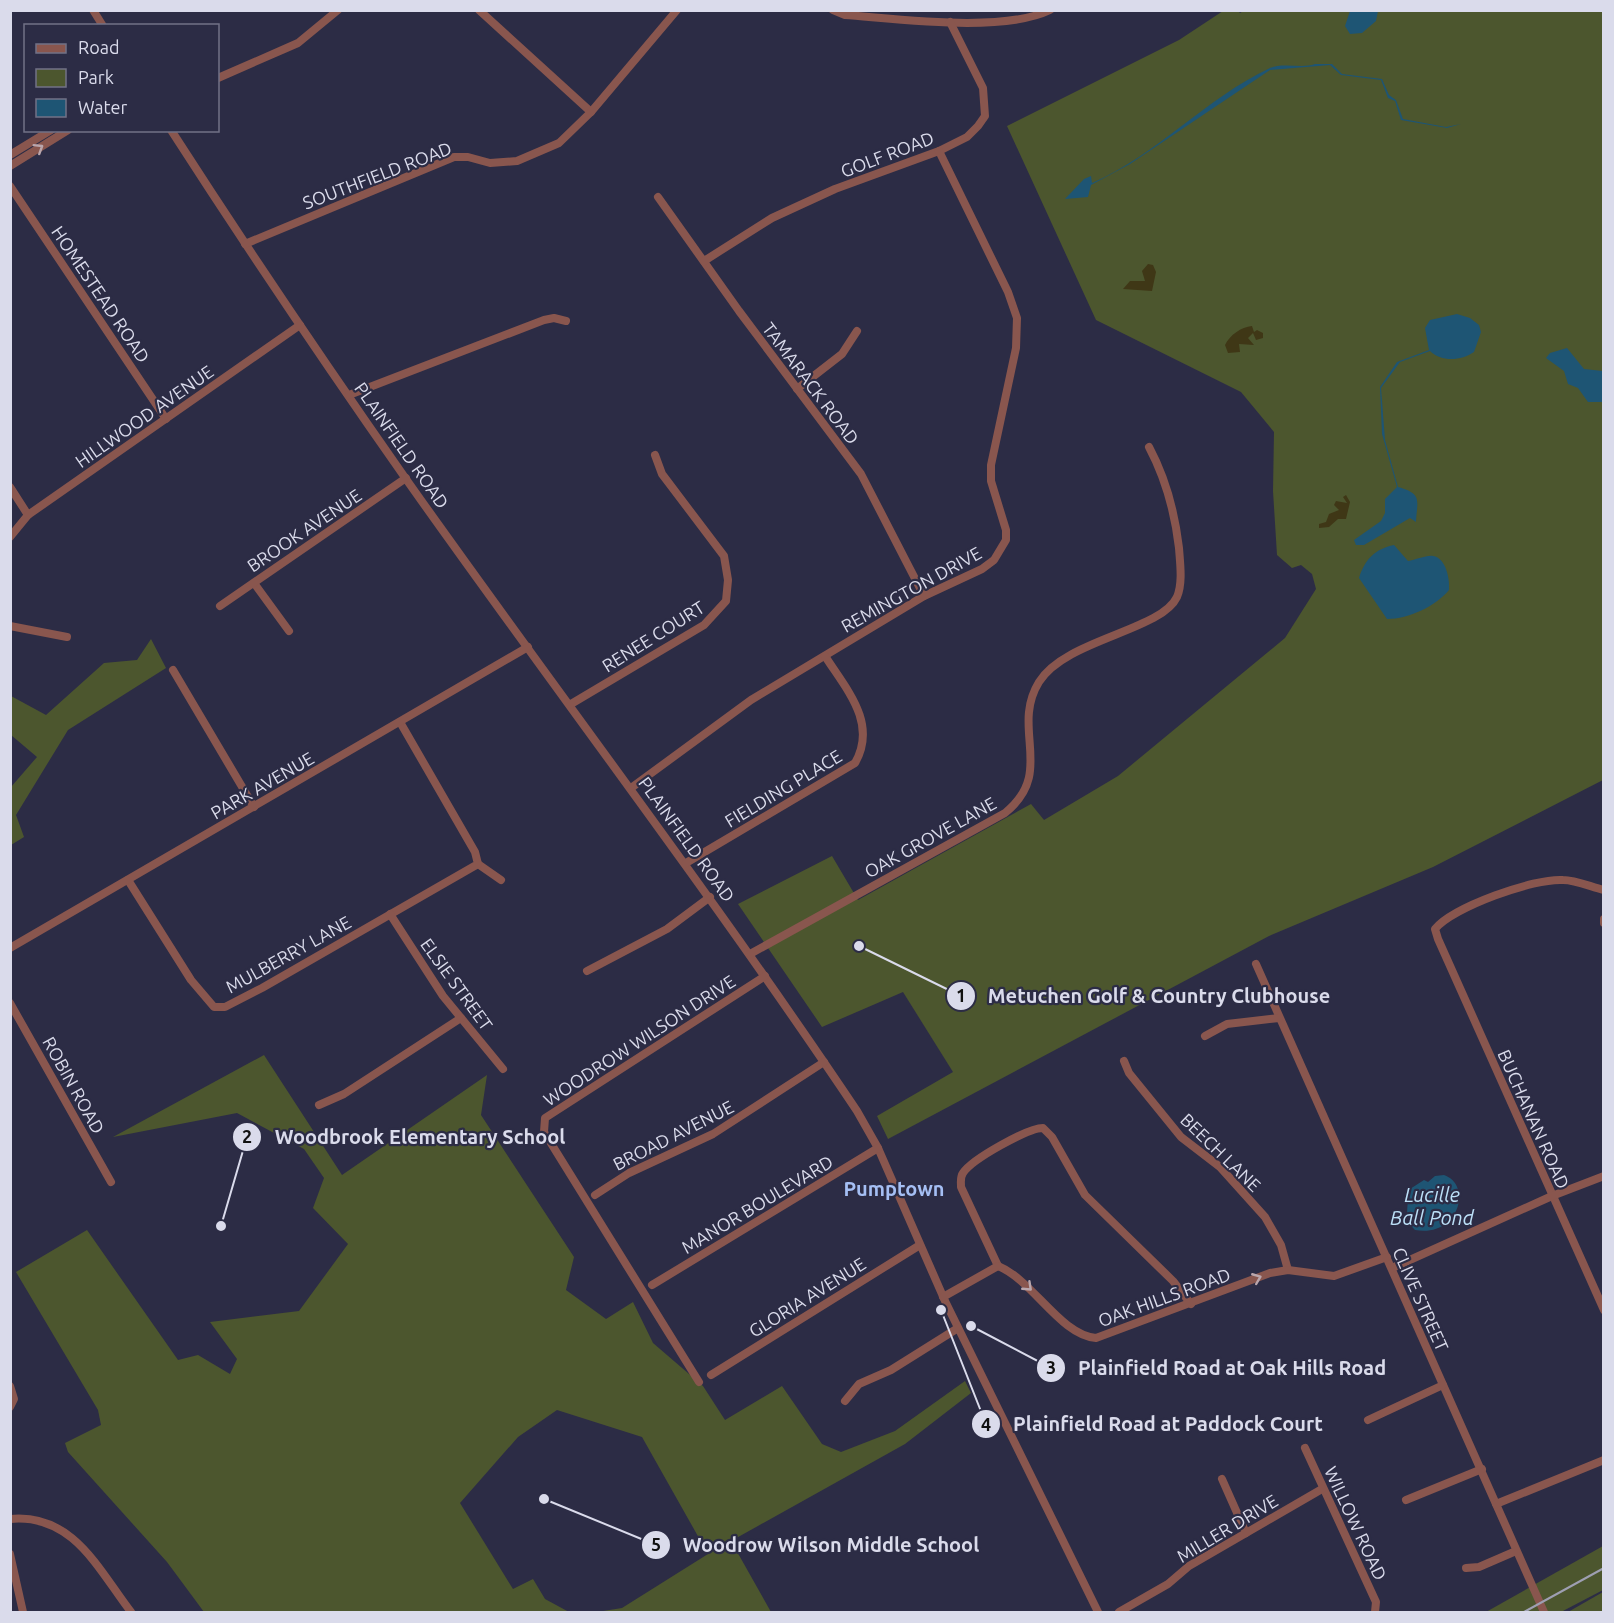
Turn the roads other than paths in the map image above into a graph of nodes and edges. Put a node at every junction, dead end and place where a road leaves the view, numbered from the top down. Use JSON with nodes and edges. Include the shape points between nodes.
{"nodes":[{"id":1,"x":93,"y":10,"type":"edge"},
{"id":2,"x":338,"y":10,"type":"edge"},
{"id":3,"x":479,"y":10,"type":"edge"},
{"id":4,"x":677,"y":10,"type":"edge"},
{"id":5,"x":833,"y":10,"type":"edge"},
{"id":6,"x":1050,"y":10,"type":"edge"},
{"id":7,"x":950,"y":22,"type":"junction"},
{"id":8,"x":102,"y":24,"type":"edge"},
{"id":9,"x":219,"y":78,"type":"edge"},
{"id":10,"x":591,"y":112,"type":"junction"},
{"id":11,"x":48,"y":132,"type":"edge"},
{"id":12,"x":65,"y":132,"type":"edge"},
{"id":13,"x":172,"y":132,"type":"edge"},
{"id":14,"x":939,"y":151,"type":"junction"},
{"id":15,"x":10,"y":155,"type":"edge"},
{"id":16,"x":10,"y":166,"type":"edge"},
{"id":17,"x":10,"y":186,"type":"edge"},
{"id":18,"x":658,"y":197,"type":"dead end"},
{"id":19,"x":244,"y":244,"type":"junction"},
{"id":20,"x":704,"y":261,"type":"junction"},
{"id":21,"x":566,"y":321,"type":"dead end"},
{"id":22,"x":300,"y":325,"type":"junction"},
{"id":23,"x":857,"y":331,"type":"dead end"},
{"id":24,"x":796,"y":390,"type":"junction"},
{"id":25,"x":349,"y":395,"type":"junction"},
{"id":26,"x":166,"y":419,"type":"junction"},
{"id":27,"x":1149,"y":447,"type":"dead end"},
{"id":28,"x":656,"y":455,"type":"dead end"},
{"id":29,"x":406,"y":478,"type":"junction"},
{"id":30,"x":10,"y":487,"type":"edge"},
{"id":31,"x":28,"y":514,"type":"junction"},
{"id":32,"x":10,"y":537,"type":"edge"},
{"id":33,"x":254,"y":583,"type":"junction"},
{"id":34,"x":924,"y":596,"type":"junction"},
{"id":35,"x":220,"y":606,"type":"dead end"},
{"id":36,"x":10,"y":626,"type":"edge"},
{"id":37,"x":288,"y":631,"type":"dead end"},
{"id":38,"x":67,"y":637,"type":"dead end"},
{"id":39,"x":528,"y":647,"type":"junction"},
{"id":40,"x":825,"y":656,"type":"junction"},
{"id":41,"x":173,"y":670,"type":"dead end"},
{"id":42,"x":571,"y":704,"type":"junction"},
{"id":43,"x":400,"y":722,"type":"junction"},
{"id":44,"x":631,"y":788,"type":"junction"},
{"id":45,"x":254,"y":807,"type":"junction"},
{"id":46,"x":686,"y":863,"type":"junction"},
{"id":47,"x":478,"y":864,"type":"junction"},
{"id":48,"x":128,"y":880,"type":"junction"},
{"id":49,"x":501,"y":880,"type":"dead end"},
{"id":50,"x":1604,"y":890,"type":"edge"},
{"id":51,"x":710,"y":897,"type":"junction"},
{"id":52,"x":390,"y":914,"type":"junction"},
{"id":53,"x":10,"y":948,"type":"edge"},
{"id":54,"x":750,"y":954,"type":"junction"},
{"id":55,"x":1256,"y":964,"type":"dead end"},
{"id":56,"x":587,"y":971,"type":"dead end"},
{"id":57,"x":765,"y":976,"type":"junction"},
{"id":58,"x":10,"y":1003,"type":"edge"},
{"id":59,"x":461,"y":1018,"type":"junction"},
{"id":60,"x":1279,"y":1018,"type":"junction"},
{"id":61,"x":1205,"y":1036,"type":"dead end"},
{"id":62,"x":1124,"y":1061,"type":"dead end"},
{"id":63,"x":824,"y":1062,"type":"junction"},
{"id":64,"x":502,"y":1069,"type":"dead end"},
{"id":65,"x":319,"y":1105,"type":"dead end"},
{"id":66,"x":878,"y":1148,"type":"junction"},
{"id":67,"x":1604,"y":1176,"type":"edge"},
{"id":68,"x":111,"y":1182,"type":"dead end"},
{"id":69,"x":595,"y":1195,"type":"dead end"},
{"id":70,"x":1552,"y":1196,"type":"junction"},
{"id":71,"x":920,"y":1245,"type":"junction"},
{"id":72,"x":1387,"y":1257,"type":"junction"},
{"id":73,"x":998,"y":1266,"type":"junction"},
{"id":74,"x":1392,"y":1268,"type":"junction"},
{"id":75,"x":1288,"y":1270,"type":"junction"},
{"id":76,"x":652,"y":1286,"type":"dead end"},
{"id":77,"x":943,"y":1297,"type":"junction"},
{"id":78,"x":1191,"y":1305,"type":"junction"},
{"id":79,"x":1604,"y":1310,"type":"edge"},
{"id":80,"x":958,"y":1328,"type":"junction"},
{"id":81,"x":711,"y":1375,"type":"dead end"},
{"id":82,"x":699,"y":1382,"type":"dead end"},
{"id":83,"x":1443,"y":1385,"type":"junction"},
{"id":84,"x":10,"y":1386,"type":"edge"},
{"id":85,"x":845,"y":1401,"type":"dead end"},
{"id":86,"x":10,"y":1407,"type":"edge"},
{"id":87,"x":1368,"y":1420,"type":"dead end"},
{"id":88,"x":1305,"y":1448,"type":"dead end"},
{"id":89,"x":1604,"y":1460,"type":"edge"},
{"id":90,"x":1482,"y":1469,"type":"junction"},
{"id":91,"x":1222,"y":1479,"type":"dead end"},
{"id":92,"x":1322,"y":1488,"type":"junction"},
{"id":93,"x":1406,"y":1500,"type":"dead end"},
{"id":94,"x":1496,"y":1504,"type":"junction"},
{"id":95,"x":10,"y":1519,"type":"edge"},
{"id":96,"x":1246,"y":1533,"type":"junction"},
{"id":97,"x":1516,"y":1551,"type":"junction"},
{"id":98,"x":10,"y":1554,"type":"edge"},
{"id":99,"x":1466,"y":1568,"type":"dead end"},
{"id":100,"x":20,"y":1612,"type":"edge"},
{"id":101,"x":131,"y":1612,"type":"edge"},
{"id":102,"x":1098,"y":1612,"type":"edge"},
{"id":103,"x":1119,"y":1612,"type":"edge"},
{"id":104,"x":1375,"y":1612,"type":"edge"},
{"id":105,"x":1544,"y":1612,"type":"edge"}],
"edges":[{"from":1,"to":8,"type":"street"},
{"from":2,"to":9,"type":"street","via":[[291,46]]},
{"from":3,"to":10,"type":"street"},
{"from":4,"to":10,"type":"street","name":"SOUTHFIELD ROAD"},
{"from":5,"to":7,"type":"street","via":[[845,15]]},
{"from":6,"to":7,"type":"street","via":[[1027,19]]},
{"from":7,"to":14,"type":"street","name":"GOLF ROAD","via":[[983,88],[985,116],[967,137]]},
{"from":10,"to":19,"type":"street","name":"SOUTHFIELD ROAD","via":[[559,142],[517,161],[490,163],[454,157]]},
{"from":11,"to":15,"type":"street"},
{"from":16,"to":12,"type":"street","one_way":true},
{"from":13,"to":19,"type":"street","name":"PLAINFIELD ROAD"},
{"from":14,"to":20,"type":"street","name":"GOLF ROAD","via":[[797,206],[738,237]]},
{"from":14,"to":34,"type":"street","name":"REMINGTON DRIVE","via":[[1014,305],[1018,332],[991,465],[991,481],[1006,540],[994,560],[981,569]]},
{"from":17,"to":26,"type":"street","name":"HOMESTEAD ROAD"},
{"from":18,"to":20,"type":"street","name":"TAMARACK ROAD"},
{"from":19,"to":22,"type":"street","name":"PLAINFIELD ROAD"},
{"from":20,"to":24,"type":"street","name":"TAMARACK ROAD"},
{"from":21,"to":25,"type":"street","via":[[544,320]]},
{"from":22,"to":25,"type":"street","name":"PLAINFIELD ROAD"},
{"from":22,"to":26,"type":"street","name":"HILLWOOD AVENUE"},
{"from":23,"to":24,"type":"street","via":[[842,354]]},
{"from":24,"to":34,"type":"street","name":"TAMARACK ROAD","via":[[861,474]]},
{"from":25,"to":29,"type":"street","name":"PLAINFIELD ROAD"},
{"from":26,"to":31,"type":"street","name":"HILLWOOD AVENUE"},
{"from":27,"to":54,"type":"street","name":"OAK GROVE LANE","via":[[1158,464],[1177,535],[1180,575],[1176,598],[1160,614],[1072,654],[1040,681],[1030,708],[1029,783],[1018,802],[1005,813]]},
{"from":28,"to":42,"type":"street","name":"RENEE COURT","via":[[662,474],[724,556],[726,601],[704,626]]},
{"from":29,"to":33,"type":"street","name":"BROOK AVENUE"},
{"from":29,"to":39,"type":"street","name":"PLAINFIELD ROAD"},
{"from":30,"to":31,"type":"street"},
{"from":31,"to":32,"type":"street","name":"HILLWOOD AVENUE"},
{"from":33,"to":35,"type":"street","name":"BROOK AVENUE"},
{"from":33,"to":37,"type":"street"},
{"from":34,"to":40,"type":"street","name":"REMINGTON DRIVE"},
{"from":36,"to":38,"type":"street"},
{"from":39,"to":42,"type":"street","name":"PLAINFIELD ROAD"},
{"from":39,"to":43,"type":"street","name":"PARK AVENUE"},
{"from":40,"to":44,"type":"street","name":"REMINGTON DRIVE","via":[[751,700]]},
{"from":40,"to":46,"type":"street","name":"FIELDING PLACE","via":[[863,720],[864,745],[855,763]]},
{"from":41,"to":45,"type":"street"},
{"from":42,"to":44,"type":"street","name":"PLAINFIELD ROAD"},
{"from":43,"to":45,"type":"street","name":"PARK AVENUE"},
{"from":43,"to":47,"type":"street","via":[[475,852]]},
{"from":44,"to":46,"type":"street","name":"PLAINFIELD ROAD"},
{"from":45,"to":48,"type":"street","name":"PARK AVENUE"},
{"from":46,"to":51,"type":"street","name":"PLAINFIELD ROAD"},
{"from":47,"to":49,"type":"street"},
{"from":47,"to":52,"type":"street","name":"MULBERRY LANE"},
{"from":48,"to":52,"type":"street","name":"MULBERRY LANE","via":[[191,980],[214,1007],[225,1007],[262,988]]},
{"from":48,"to":53,"type":"street","name":"PARK AVENUE"},
{"from":50,"to":70,"type":"street","name":"BUCHANAN ROAD","via":[[1564,880],[1541,881],[1518,887],[1440,922],[1435,929]]},
{"from":51,"to":54,"type":"street","name":"PLAINFIELD ROAD"},
{"from":51,"to":56,"type":"street","via":[[667,928]]},
{"from":52,"to":59,"type":"street","name":"ELSIE STREET"},
{"from":54,"to":57,"type":"street","name":"PLAINFIELD ROAD"},
{"from":55,"to":60,"type":"street","name":"CLIVE STREET"},
{"from":57,"to":63,"type":"street","name":"PLAINFIELD ROAD"},
{"from":57,"to":82,"type":"street","name":"WOODROW WILSON DRIVE","via":[[545,1118],[544,1132]]},
{"from":58,"to":68,"type":"street","name":"ROBIN ROAD"},
{"from":59,"to":64,"type":"street","name":"ELSIE STREET"},
{"from":59,"to":65,"type":"street","via":[[344,1094]]},
{"from":60,"to":61,"type":"street","via":[[1227,1024]]},
{"from":60,"to":72,"type":"street","name":"CLIVE STREET"},
{"from":62,"to":75,"type":"street","name":"BEECH LANE","via":[[1129,1073],[1181,1137],[1220,1167],[1265,1216],[1281,1245]]},
{"from":63,"to":66,"type":"street","name":"PLAINFIELD ROAD"},
{"from":63,"to":69,"type":"street","name":"BROAD AVENUE","via":[[713,1134],[629,1173]]},
{"from":66,"to":71,"type":"street","name":"PLAINFIELD ROAD"},
{"from":66,"to":76,"type":"street","name":"MANOR BOULEVARD"},
{"from":67,"to":70,"type":"street"},
{"from":70,"to":74,"type":"street"},
{"from":70,"to":79,"type":"street","name":"BUCHANAN ROAD"},
{"from":71,"to":77,"type":"street","name":"PLAINFIELD ROAD"},
{"from":71,"to":81,"type":"street","name":"GLORIA AVENUE"},
{"from":72,"to":74,"type":"street","name":"CLIVE STREET"},
{"from":72,"to":75,"type":"street","name":"OAK HILLS ROAD","via":[[1334,1276]]},
{"from":73,"to":77,"type":"street"},
{"from":73,"to":78,"type":"street","name":"OAK HILLS ROAD","one_way":true,"via":[[1018,1278],[1071,1328],[1088,1337],[1107,1335]]},
{"from":73,"to":78,"type":"street","via":[[961,1187],[961,1177],[970,1165],[1027,1132],[1043,1128],[1085,1195],[1173,1281]]},
{"from":74,"to":83,"type":"street","name":"CLIVE STREET"},
{"from":78,"to":75,"type":"street","name":"OAK HILLS ROAD","one_way":true,"via":[[1270,1273]]},
{"from":77,"to":80,"type":"street","name":"PLAINFIELD ROAD"},
{"from":80,"to":85,"type":"street","via":[[891,1370],[859,1384]]},
{"from":80,"to":102,"type":"street","name":"PLAINFIELD ROAD"},
{"from":83,"to":87,"type":"street"},
{"from":83,"to":90,"type":"street","name":"CLIVE STREET"},
{"from":84,"to":86,"type":"street","via":[[14,1399]]},
{"from":88,"to":92,"type":"street","name":"WILLOW ROAD"},
{"from":89,"to":94,"type":"street"},
{"from":90,"to":93,"type":"street"},
{"from":90,"to":94,"type":"street","name":"CLIVE STREET"},
{"from":91,"to":96,"type":"street"},
{"from":92,"to":96,"type":"street","name":"MILLER DRIVE"},
{"from":92,"to":104,"type":"street","name":"WILLOW ROAD","via":[[1376,1602]]},
{"from":94,"to":97,"type":"street","name":"CLIVE STREET"},
{"from":95,"to":101,"type":"street","via":[[37,1520],[64,1530]]},
{"from":96,"to":103,"type":"street","name":"MILLER DRIVE"},
{"from":97,"to":99,"type":"street","via":[[1479,1567]]},
{"from":97,"to":105,"type":"street","name":"CLIVE STREET"},
{"from":98,"to":100,"type":"street"}]}
